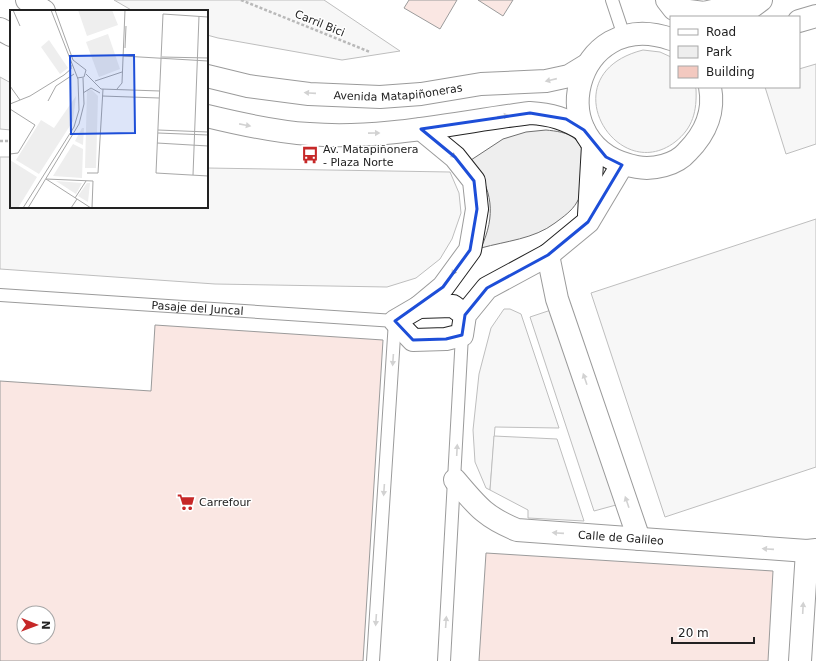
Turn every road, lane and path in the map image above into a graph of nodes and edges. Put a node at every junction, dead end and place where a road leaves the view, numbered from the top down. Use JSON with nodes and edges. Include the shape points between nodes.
{"nodes":[{"id":1,"x":27,"y":0,"type":"edge"},
{"id":2,"x":241,"y":0,"type":"edge"},
{"id":3,"x":612,"y":0,"type":"edge"},
{"id":4,"x":667,"y":0,"type":"edge"},
{"id":5,"x":760,"y":0,"type":"edge"},
{"id":6,"x":42,"y":10,"type":"edge"},
{"id":7,"x":739,"y":16,"type":"edge"},
{"id":8,"x":816,"y":16,"type":"edge"},
{"id":9,"x":800,"y":21,"type":"edge"},
{"id":10,"x":0,"y":29,"type":"edge"},
{"id":11,"x":10,"y":34,"type":"edge"},
{"id":12,"x":624,"y":36,"type":"junction"},
{"id":13,"x":670,"y":39,"type":"edge"},
{"id":14,"x":370,"y":52,"type":"dead end"},
{"id":15,"x":587,"y":65,"type":"junction"},
{"id":16,"x":208,"y":76,"type":"edge"},
{"id":17,"x":714,"y":91,"type":"edge"},
{"id":18,"x":208,"y":116,"type":"edge"},
{"id":19,"x":421,"y":129,"type":"junction"},
{"id":20,"x":588,"y":138,"type":"junction"},
{"id":21,"x":622,"y":165,"type":"junction"},
{"id":22,"x":588,"y":222,"type":"junction"},
{"id":23,"x":548,"y":255,"type":"junction"},
{"id":24,"x":0,"y":295,"type":"edge"},
{"id":25,"x":419,"y":307,"type":"junction"},
{"id":26,"x":396,"y":321,"type":"junction"},
{"id":27,"x":464,"y":325,"type":"junction"},
{"id":28,"x":455,"y":480,"type":"junction"},
{"id":29,"x":639,"y":539,"type":"junction"},
{"id":30,"x":813,"y":552,"type":"edge"},
{"id":31,"x":373,"y":661,"type":"edge"},
{"id":32,"x":444,"y":661,"type":"edge"},
{"id":33,"x":800,"y":661,"type":"edge"}],
"edges":[{"from":1,"to":6,"type":"street"},
{"from":2,"to":14,"type":"path","name":"Carril Bici"},
{"from":3,"to":12,"type":"lane"},
{"from":4,"to":5,"type":"street","via":[[674,9],[704,13]]},
{"from":5,"to":7,"type":"street"},
{"from":8,"to":9,"type":"street"},
{"from":10,"to":11,"type":"street"},
{"from":12,"to":13,"type":"street","via":[[642,33]]},
{"from":12,"to":15,"type":"street","via":[[609,43]]},
{"from":15,"to":16,"type":"street","name":"Avenida Matapiñoneras","one_way":true,"via":[[569,76],[546,81],[482,84],[421,94],[380,97],[309,94],[248,86]]},
{"from":15,"to":20,"type":"street","via":[[578,86],[578,109]]},
{"from":17,"to":21,"type":"street","via":[[709,120],[700,140],[684,156],[665,166],[643,169]]},
{"from":18,"to":19,"type":"street","one_way":true,"via":[[246,126],[310,134],[382,133]]},
{"from":19,"to":20,"type":"street","one_way":true,"via":[[530,112],[566,119]]},
{"from":19,"to":25,"type":"street","one_way":true,"via":[[455,157],[474,181],[477,209],[470,250],[443,287]]},
{"from":20,"to":21,"type":"street","via":[[606,157]]},
{"from":20,"to":22,"type":"street","via":[[592,184]]},
{"from":21,"to":22,"type":"street"},
{"from":22,"to":23,"type":"street"},
{"from":23,"to":27,"type":"street","via":[[487,288]]},
{"from":29,"to":23,"type":"street","one_way":true,"via":[[557,299]]},
{"from":24,"to":26,"type":"lane","name":"Pasaje del Juncal"},
{"from":25,"to":26,"type":"street"},
{"from":25,"to":27,"type":"street","via":[[453,306]]},
{"from":26,"to":27,"type":"street","via":[[413,340],[446,339]]},
{"from":26,"to":31,"type":"lane","one_way":true},
{"from":28,"to":27,"type":"lane","one_way":true},
{"from":29,"to":28,"type":"street","name":"Calle de Galileo","one_way":true,"via":[[517,530],[499,523],[478,508]]},
{"from":32,"to":28,"type":"lane","one_way":true},
{"from":30,"to":29,"type":"street","name":"Calle de Galileo","one_way":true},
{"from":33,"to":30,"type":"street","one_way":true}]}
